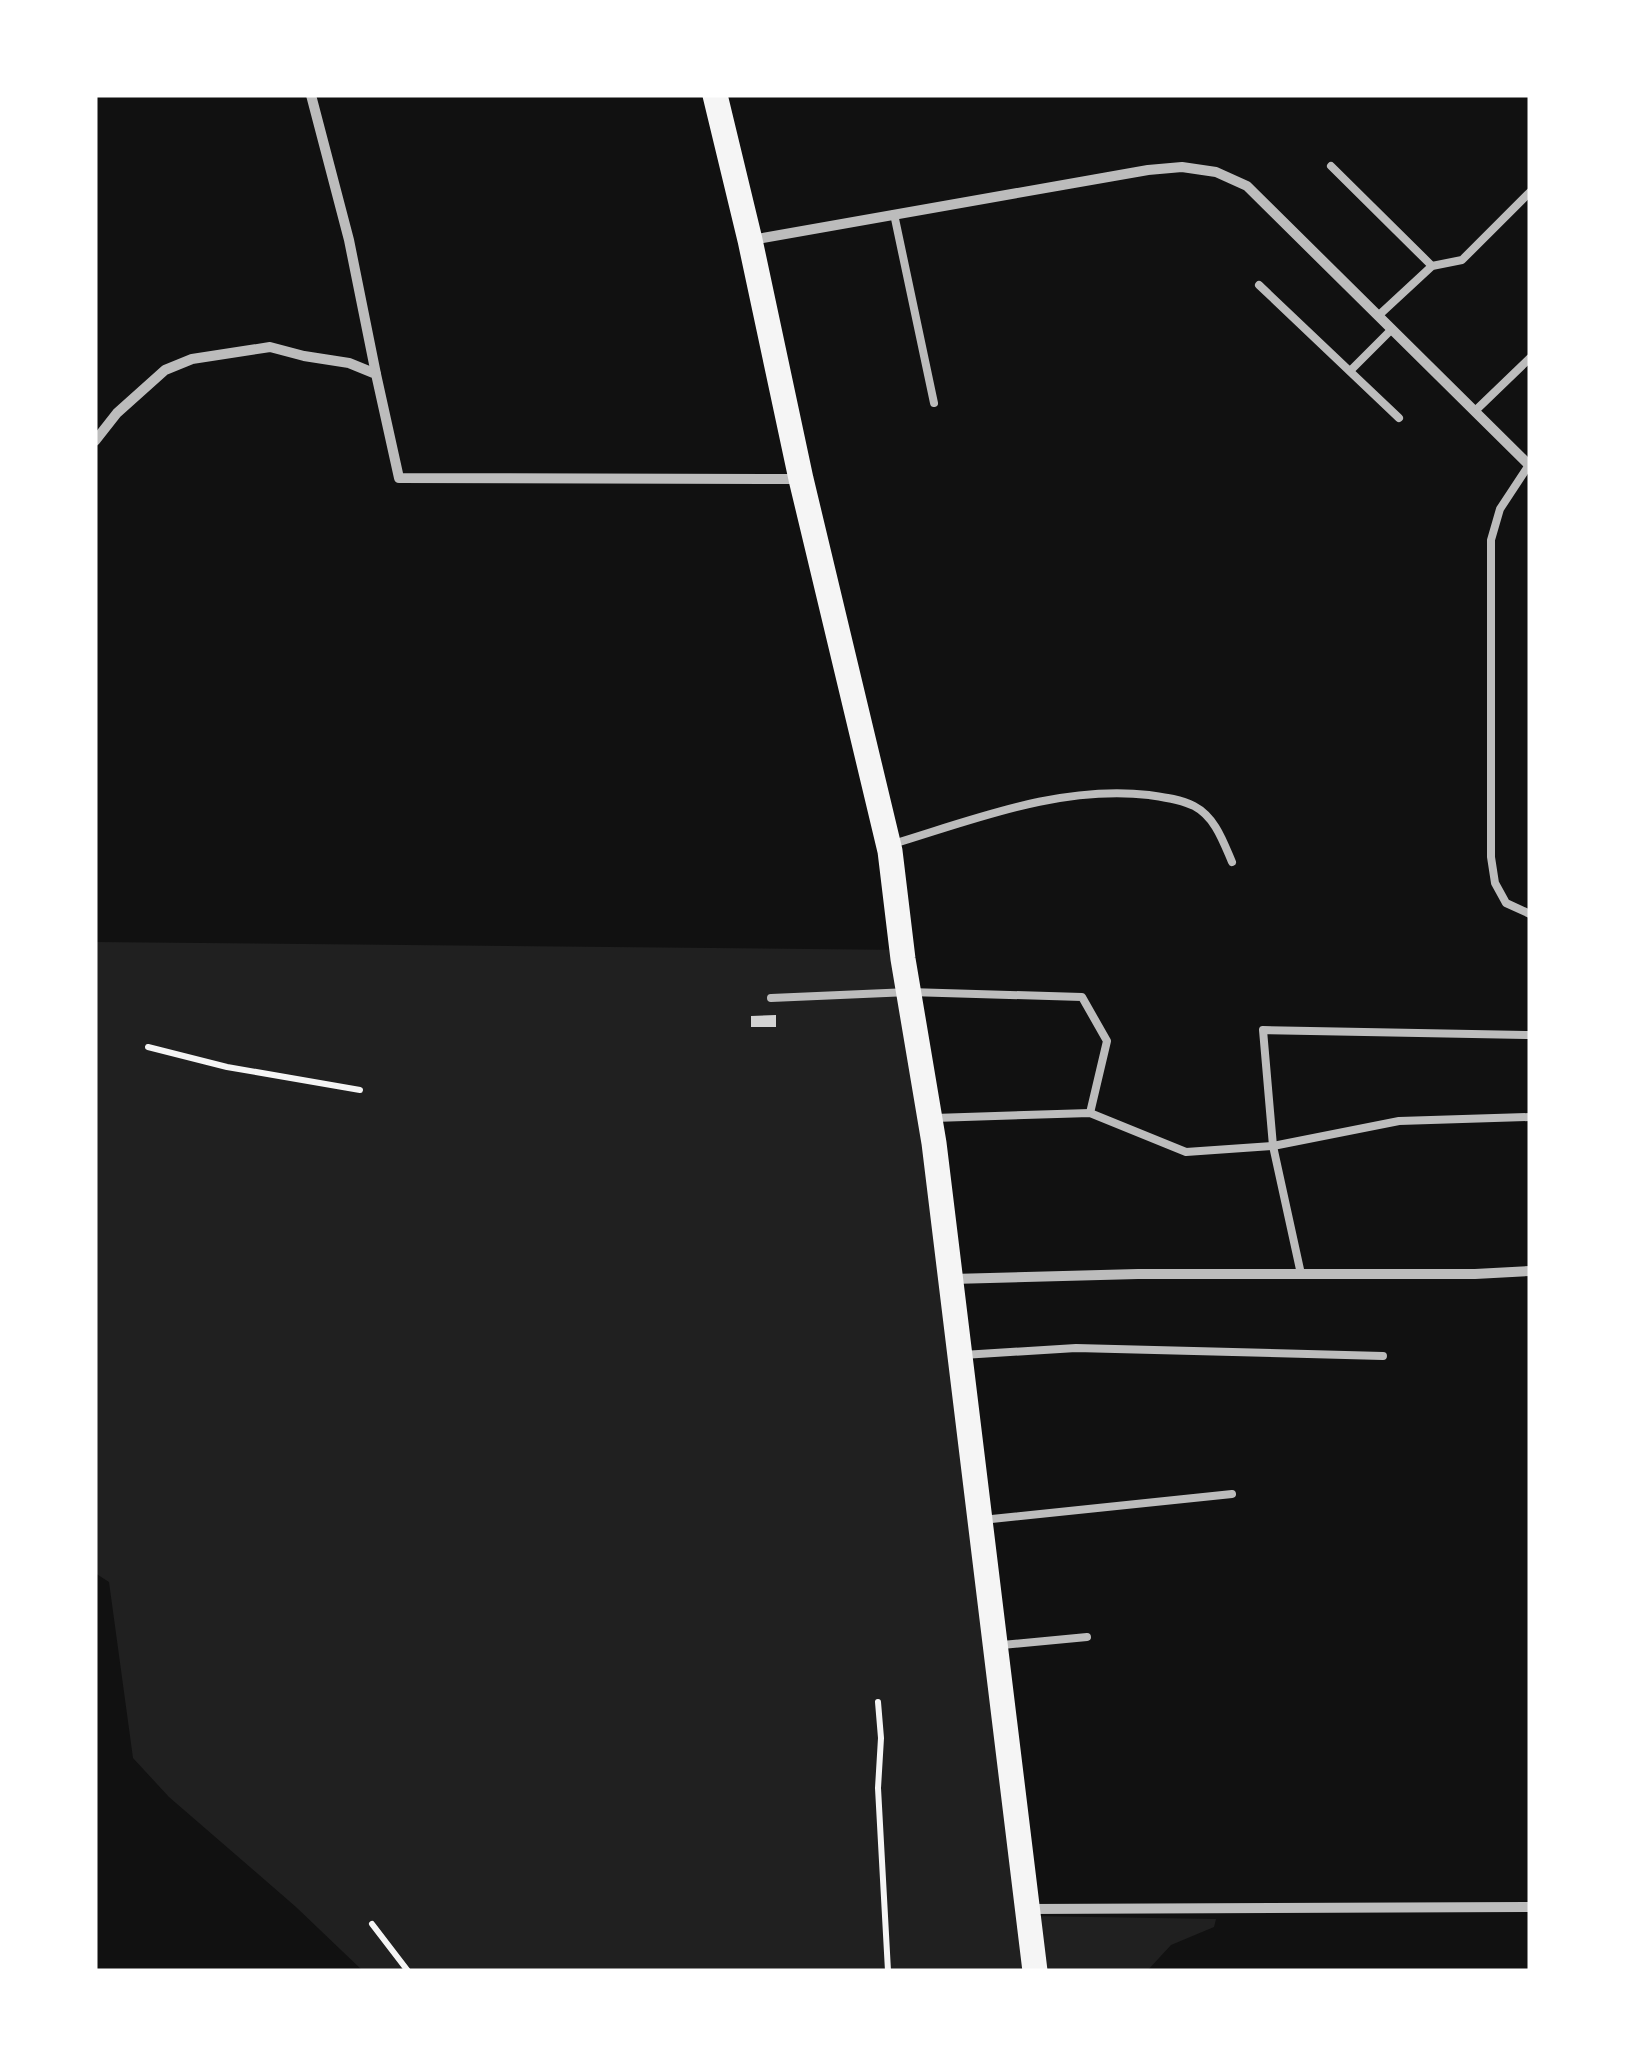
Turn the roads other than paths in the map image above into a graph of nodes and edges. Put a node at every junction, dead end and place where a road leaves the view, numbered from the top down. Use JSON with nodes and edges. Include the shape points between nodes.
{"nodes":[{"id":1,"x":311,"y":95,"type":"edge"},
{"id":2,"x":718,"y":96,"type":"edge"},
{"id":3,"x":1332,"y":166,"type":"dead end"},
{"id":4,"x":1530,"y":192,"type":"edge"},
{"id":5,"x":894,"y":214,"type":"junction"},
{"id":6,"x":750,"y":240,"type":"junction"},
{"id":7,"x":1432,"y":266,"type":"junction"},
{"id":8,"x":1259,"y":285,"type":"dead end"},
{"id":9,"x":1378,"y":316,"type":"junction"},
{"id":10,"x":1392,"y":330,"type":"junction"},
{"id":11,"x":1530,"y":358,"type":"edge"},
{"id":12,"x":1350,"y":371,"type":"junction"},
{"id":13,"x":376,"y":374,"type":"junction"},
{"id":14,"x":934,"y":403,"type":"dead end"},
{"id":15,"x":1474,"y":411,"type":"junction"},
{"id":16,"x":1399,"y":418,"type":"dead end"},
{"id":17,"x":95,"y":441,"type":"edge"},
{"id":18,"x":1530,"y":466,"type":"edge"},
{"id":19,"x":801,"y":479,"type":"junction"},
{"id":20,"x":888,"y":845,"type":"junction"},
{"id":21,"x":1232,"y":862,"type":"dead end"},
{"id":22,"x":1530,"y":914,"type":"edge"},
{"id":23,"x":909,"y":992,"type":"junction"},
{"id":24,"x":772,"y":998,"type":"dead end"},
{"id":25,"x":1530,"y":1035,"type":"edge"},
{"id":26,"x":1090,"y":1114,"type":"junction"},
{"id":27,"x":1530,"y":1117,"type":"edge"},
{"id":28,"x":930,"y":1118,"type":"junction"},
{"id":29,"x":1274,"y":1146,"type":"junction"},
{"id":30,"x":1530,"y":1272,"type":"edge"},
{"id":31,"x":1301,"y":1274,"type":"junction"},
{"id":32,"x":951,"y":1279,"type":"junction"},
{"id":33,"x":960,"y":1355,"type":"junction"},
{"id":34,"x":1383,"y":1356,"type":"dead end"},
{"id":35,"x":1232,"y":1494,"type":"dead end"},
{"id":36,"x":980,"y":1520,"type":"junction"},
{"id":37,"x":1087,"y":1637,"type":"dead end"},
{"id":38,"x":995,"y":1646,"type":"junction"},
{"id":39,"x":1530,"y":1907,"type":"edge"},
{"id":40,"x":1027,"y":1909,"type":"junction"},
{"id":41,"x":1034,"y":1971,"type":"edge"}],
"edges":[{"from":1,"to":13,"type":"street"},
{"from":2,"to":6,"type":"main road"},
{"from":3,"to":7,"type":"lane"},
{"from":4,"to":7,"type":"lane","via":[[1462,260]]},
{"from":5,"to":6,"type":"street"},
{"from":5,"to":9,"type":"street","via":[[1148,170],[1216,172],[1247,186]]},
{"from":5,"to":14,"type":"lane"},
{"from":6,"to":19,"type":"main road"},
{"from":7,"to":9,"type":"lane"},
{"from":8,"to":12,"type":"lane"},
{"from":9,"to":10,"type":"street"},
{"from":10,"to":12,"type":"lane"},
{"from":10,"to":15,"type":"street"},
{"from":11,"to":15,"type":"lane"},
{"from":12,"to":16,"type":"lane"},
{"from":13,"to":17,"type":"street","via":[[270,347],[192,358],[165,370]]},
{"from":13,"to":19,"type":"street","via":[[400,478]]},
{"from":15,"to":18,"type":"street"},
{"from":18,"to":22,"type":"lane","via":[[1500,509],[1491,540],[1490,800],[1495,883],[1506,902]]},
{"from":19,"to":20,"type":"main road"},
{"from":20,"to":21,"type":"lane","via":[[1006,809],[1123,792],[1196,807],[1219,829]]},
{"from":20,"to":23,"type":"main road"},
{"from":23,"to":24,"type":"lane"},
{"from":23,"to":26,"type":"lane","via":[[1082,997],[1107,1042]]},
{"from":23,"to":28,"type":"main road"},
{"from":25,"to":29,"type":"lane","via":[[1263,1030]]},
{"from":26,"to":28,"type":"lane"},
{"from":26,"to":29,"type":"lane","via":[[1186,1152]]},
{"from":27,"to":29,"type":"lane","via":[[1399,1121]]},
{"from":28,"to":32,"type":"main road"},
{"from":29,"to":31,"type":"lane"},
{"from":30,"to":31,"type":"street"},
{"from":31,"to":32,"type":"street"},
{"from":32,"to":33,"type":"main road"},
{"from":33,"to":34,"type":"lane","via":[[1076,1348]]},
{"from":33,"to":36,"type":"main road"},
{"from":35,"to":36,"type":"lane"},
{"from":36,"to":38,"type":"main road"},
{"from":37,"to":38,"type":"lane"},
{"from":38,"to":40,"type":"main road"},
{"from":39,"to":40,"type":"street"},
{"from":40,"to":41,"type":"main road"}]}
